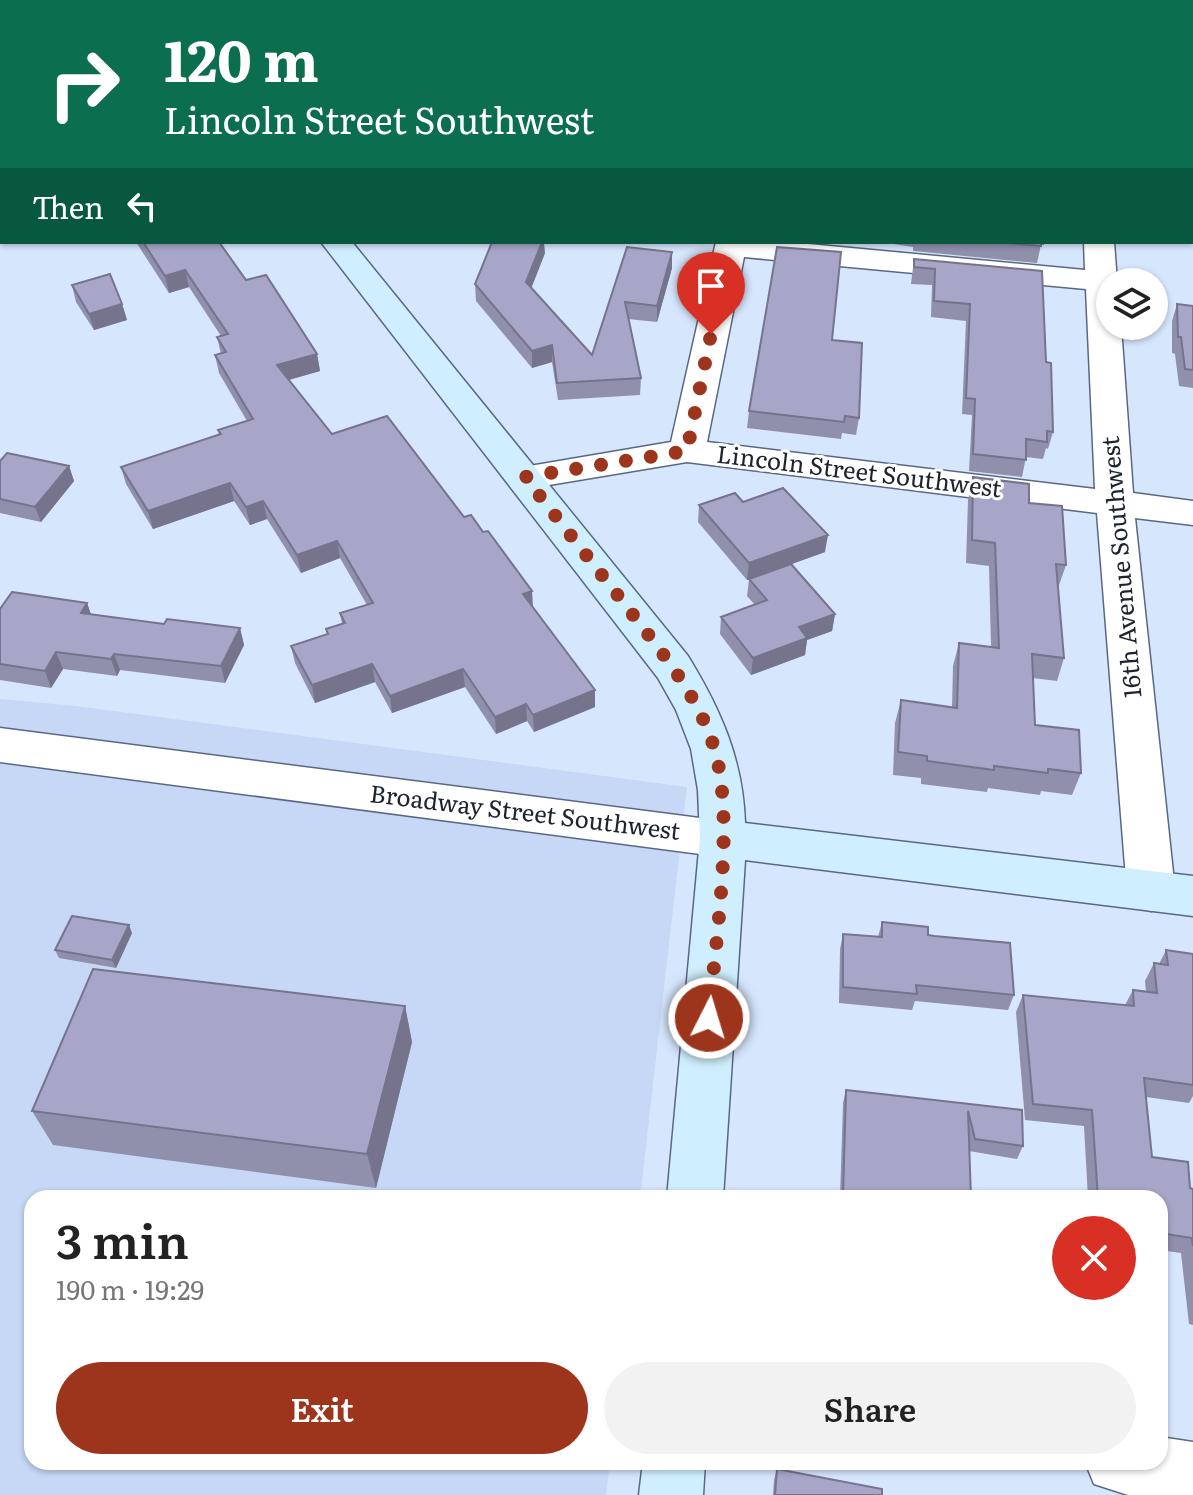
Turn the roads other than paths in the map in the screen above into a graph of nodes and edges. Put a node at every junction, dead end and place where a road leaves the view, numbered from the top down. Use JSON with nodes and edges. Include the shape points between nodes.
{"nodes":[{"id":1,"x":338,"y":244,"type":"edge"},
{"id":2,"x":730,"y":244,"type":"edge"},
{"id":3,"x":1099,"y":244,"type":"edge"},
{"id":4,"x":1100,"y":268,"type":"edge"},
{"id":5,"x":1096,"y":281,"type":"edge"},
{"id":6,"x":1105,"y":340,"type":"edge"},
{"id":7,"x":687,"y":451,"type":"junction"},
{"id":8,"x":525,"y":477,"type":"junction"},
{"id":9,"x":1115,"y":503,"type":"junction"},
{"id":10,"x":1193,"y":513,"type":"edge"},
{"id":11,"x":0,"y":745,"type":"edge"},
{"id":12,"x":723,"y":839,"type":"junction"},
{"id":13,"x":1172,"y":894,"type":"edge"},
{"id":14,"x":696,"y":1190,"type":"edge"},
{"id":15,"x":1168,"y":1469,"type":"edge"},
{"id":16,"x":673,"y":1470,"type":"edge"},
{"id":17,"x":1193,"y":1473,"type":"edge"},
{"id":18,"x":671,"y":1495,"type":"edge"}],
"edges":[{"from":1,"to":8,"type":"main road"},
{"from":2,"to":5,"type":"street"},
{"from":2,"to":7,"type":"street"},
{"from":3,"to":4,"type":"street","name":"16th Avenue Southwest"},
{"from":6,"to":9,"type":"street","name":"16th Avenue Southwest"},
{"from":7,"to":8,"type":"street","name":"Lincoln Street Southwest"},
{"from":7,"to":9,"type":"street","name":"Lincoln Street Southwest"},
{"from":8,"to":12,"type":"main road","via":[[690,694],[716,753]]},
{"from":9,"to":10,"type":"street","name":"Lincoln Street Southwest"},
{"from":9,"to":13,"type":"street","name":"16th Avenue Southwest"},
{"from":11,"to":12,"type":"street","name":"Broadway Street Southwest"},
{"from":12,"to":13,"type":"main road","name":"Broadway Street Southwest"},
{"from":12,"to":14,"type":"main road"},
{"from":15,"to":17,"type":"street"},
{"from":16,"to":18,"type":"main road"}]}
